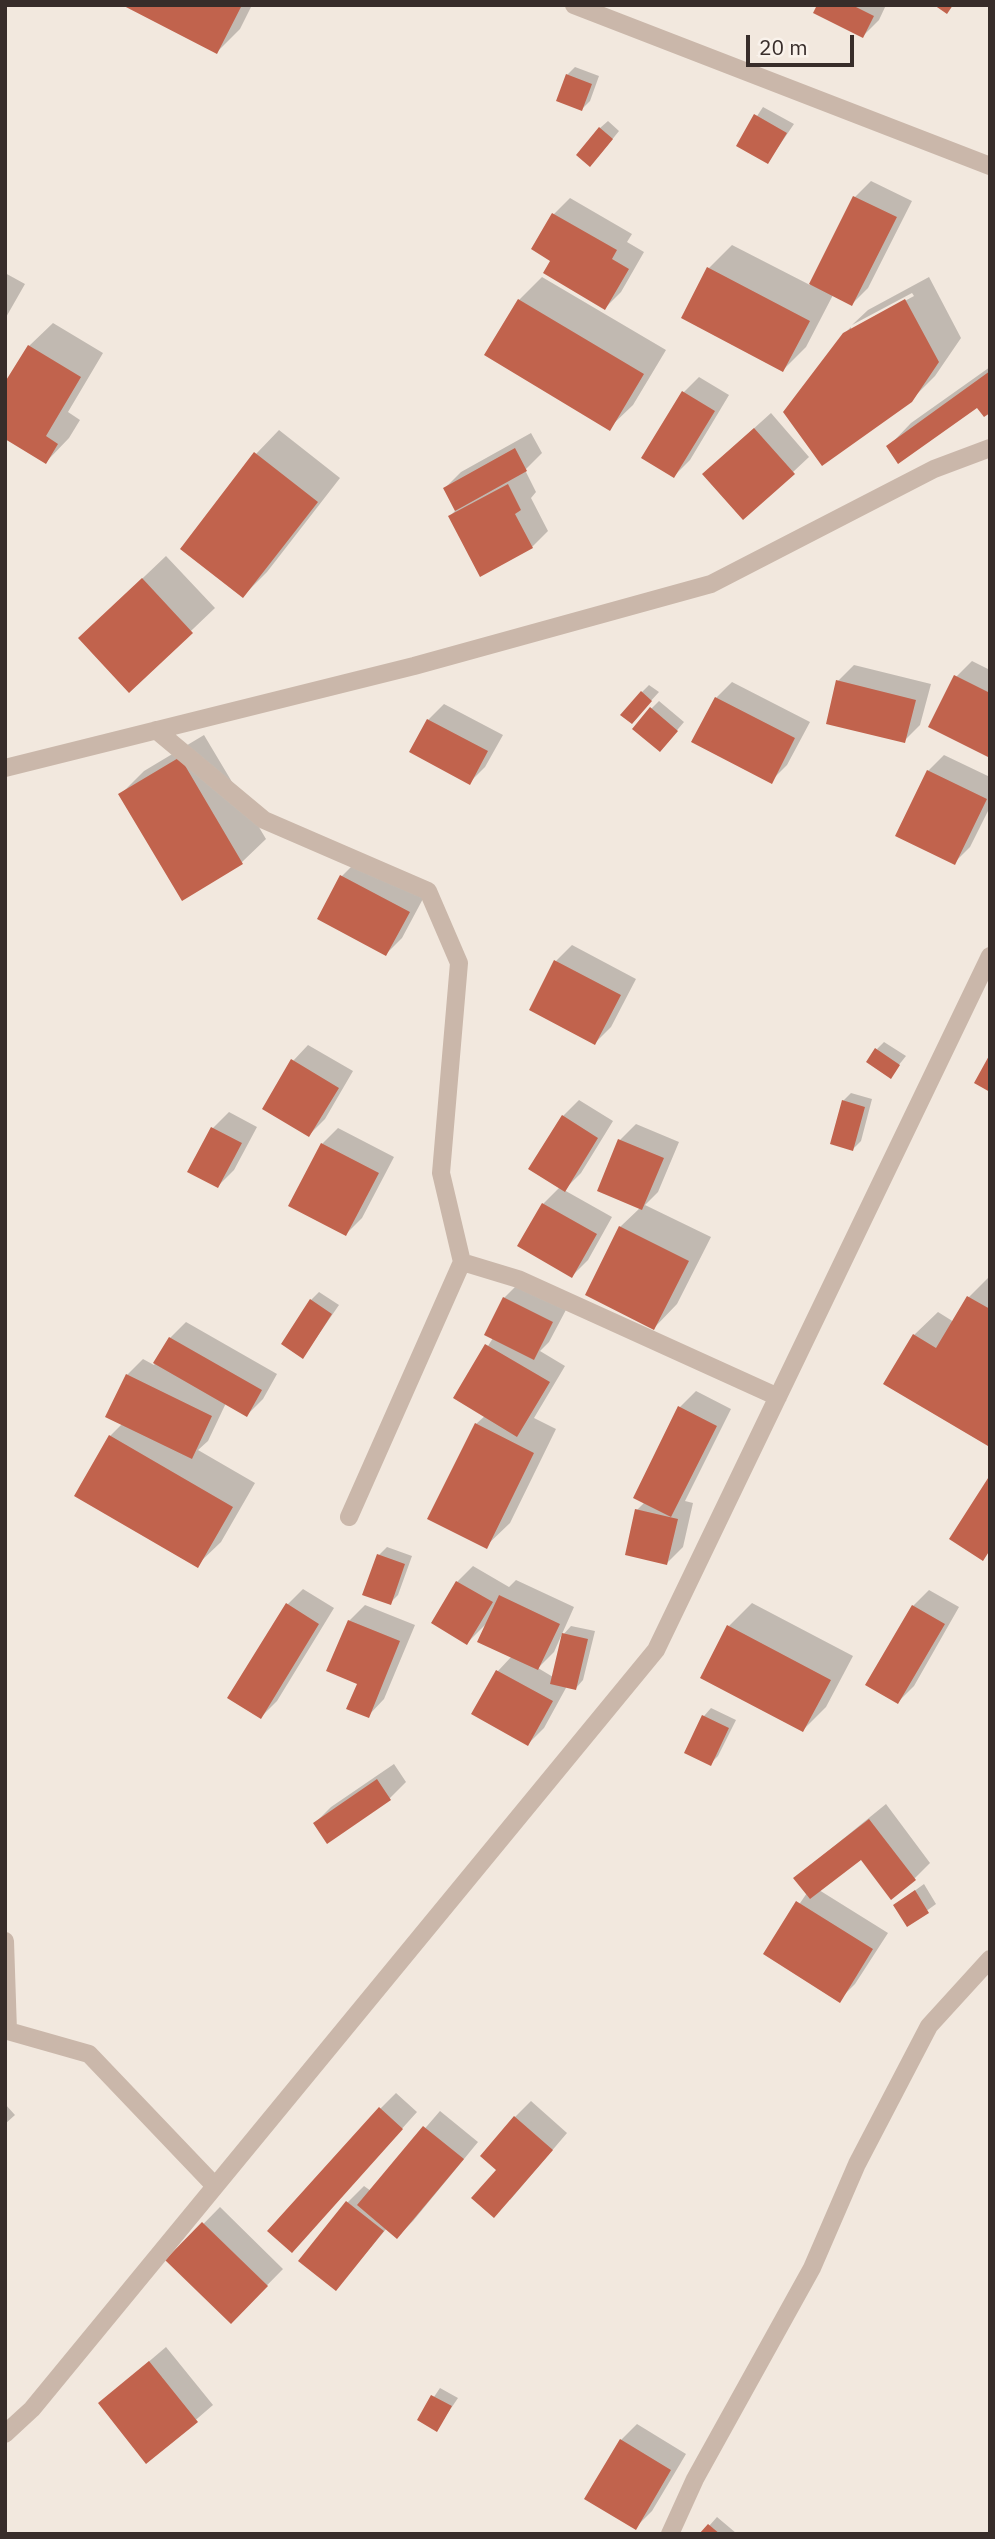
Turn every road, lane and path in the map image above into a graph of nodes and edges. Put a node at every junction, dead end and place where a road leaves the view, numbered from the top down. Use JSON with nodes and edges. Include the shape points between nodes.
{"nodes":[{"id":1,"x":574,"y":5,"type":"edge"},
{"id":2,"x":990,"y":166,"type":"edge"},
{"id":3,"x":990,"y":448,"type":"edge"},
{"id":4,"x":156,"y":730,"type":"junction"},
{"id":5,"x":5,"y":768,"type":"edge"},
{"id":6,"x":990,"y":956,"type":"edge"},
{"id":7,"x":461,"y":1262,"type":"junction"},
{"id":8,"x":778,"y":1397,"type":"junction"},
{"id":9,"x":349,"y":1517,"type":"dead end"},
{"id":10,"x":5,"y":1941,"type":"edge"},
{"id":11,"x":990,"y":1959,"type":"edge"},
{"id":12,"x":215,"y":2186,"type":"junction"},
{"id":13,"x":5,"y":2434,"type":"edge"},
{"id":14,"x":670,"y":2534,"type":"edge"}],
"edges":[{"from":1,"to":2,"type":"street"},
{"from":3,"to":4,"type":"street","via":[[934,469],[711,584],[414,666]]},
{"from":4,"to":5,"type":"street"},
{"from":4,"to":7,"type":"street","via":[[264,820],[428,891],[459,963],[441,1173]]},
{"from":6,"to":8,"type":"street"},
{"from":7,"to":8,"type":"street","via":[[518,1279]]},
{"from":7,"to":9,"type":"street"},
{"from":8,"to":12,"type":"street","via":[[656,1650]]},
{"from":10,"to":12,"type":"street","via":[[8,2031],[89,2054]]},
{"from":11,"to":14,"type":"street","via":[[929,2026],[857,2164],[812,2268]]},
{"from":12,"to":13,"type":"street","via":[[32,2409]]}]}
